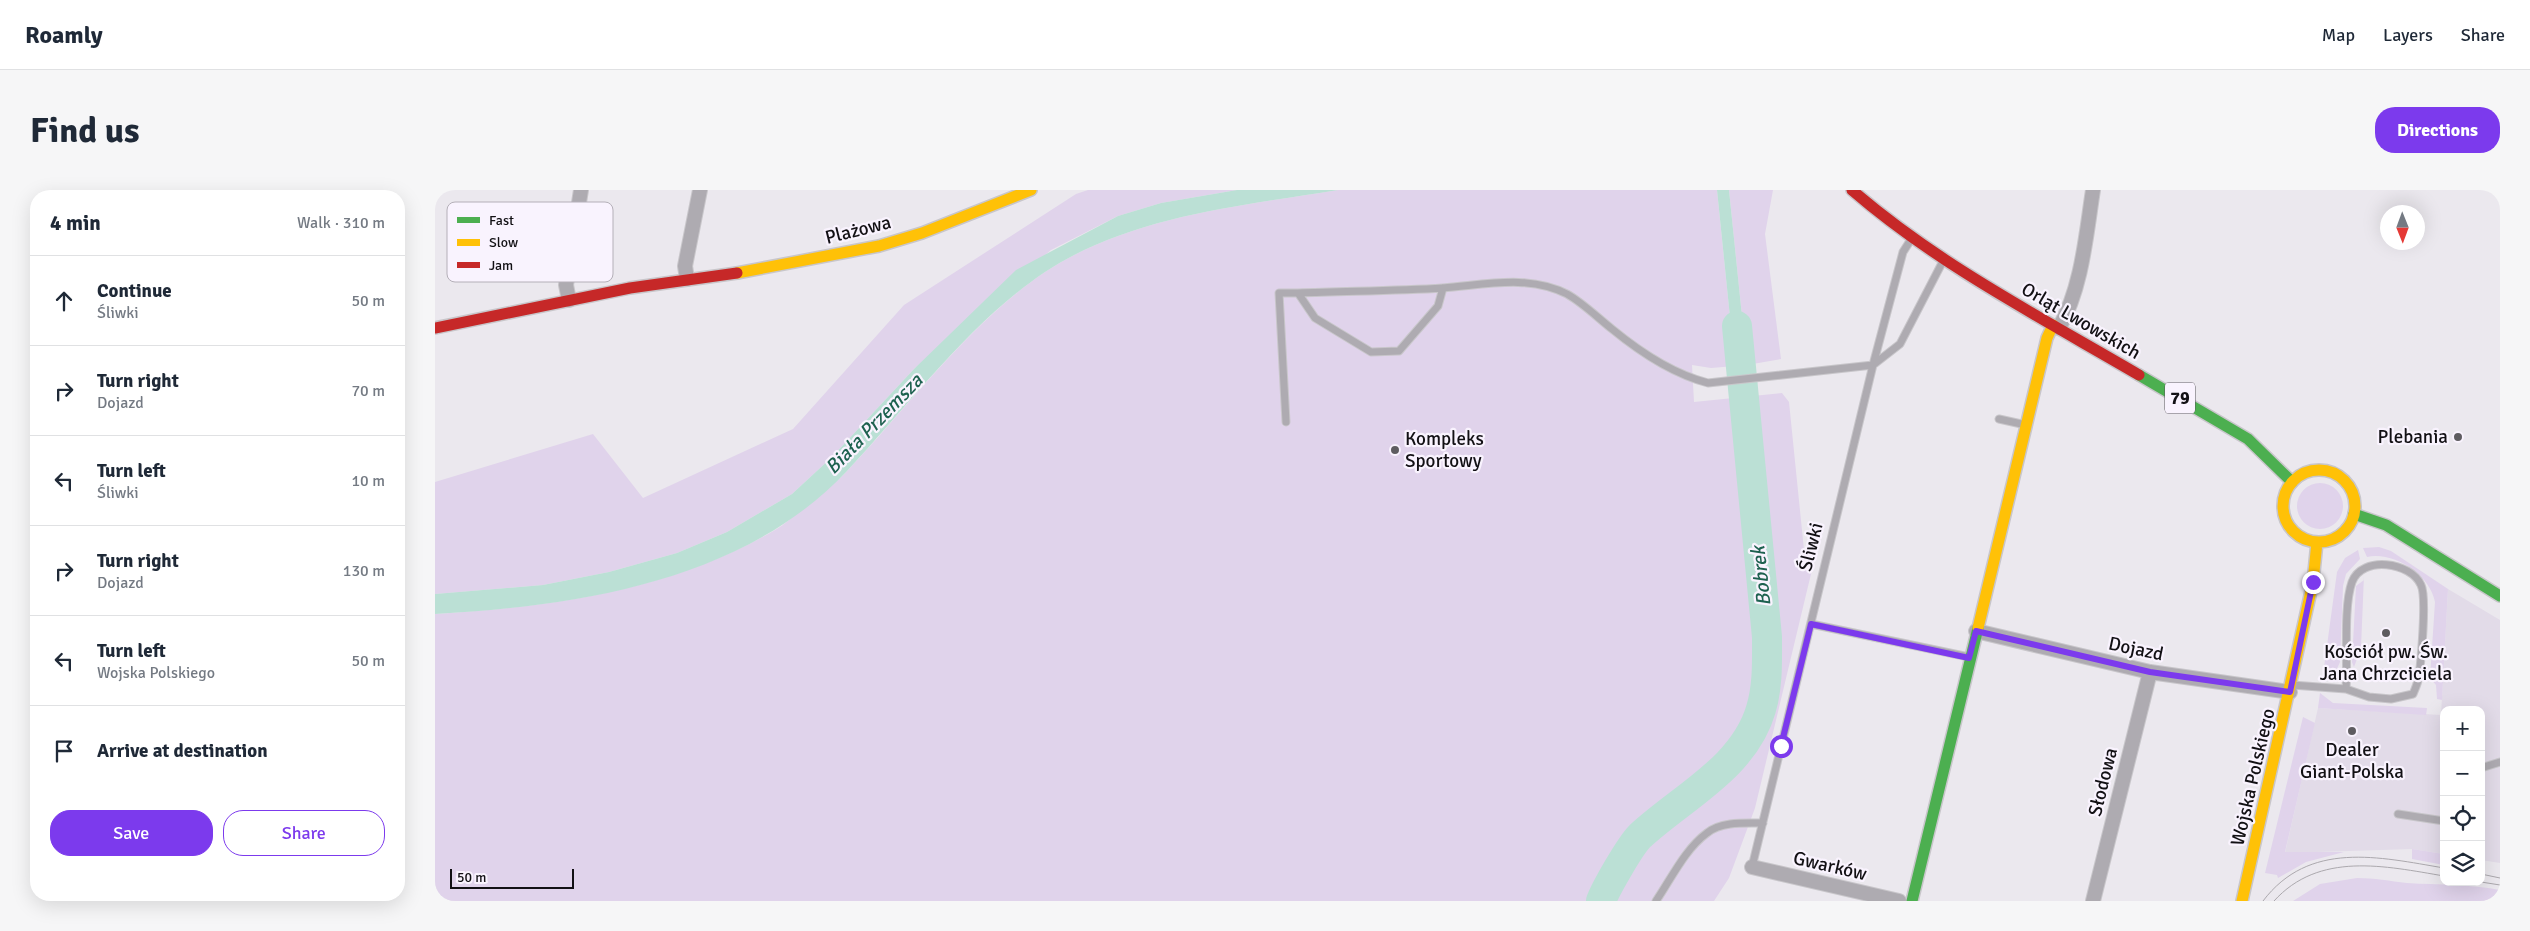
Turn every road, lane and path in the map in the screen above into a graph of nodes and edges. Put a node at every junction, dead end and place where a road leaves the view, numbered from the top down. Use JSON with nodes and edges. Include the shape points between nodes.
{"nodes":[{"id":1,"x":700,"y":190,"type":"edge"},
{"id":2,"x":1031,"y":190,"type":"edge"},
{"id":3,"x":1852,"y":190,"type":"edge"},
{"id":4,"x":2093,"y":190,"type":"edge"},
{"id":5,"x":1013,"y":193,"type":"edge"},
{"id":6,"x":1912,"y":239,"type":"junction"},
{"id":7,"x":1943,"y":260,"type":"junction"},
{"id":8,"x":687,"y":279,"type":"junction"},
{"id":9,"x":566,"y":282,"type":"edge"},
{"id":10,"x":1443,"y":288,"type":"junction"},
{"id":11,"x":1298,"y":292,"type":"junction"},
{"id":12,"x":569,"y":300,"type":"junction"},
{"id":13,"x":2056,"y":326,"type":"junction"},
{"id":14,"x":435,"y":328,"type":"edge"},
{"id":15,"x":1873,"y":365,"type":"junction"},
{"id":16,"x":1999,"y":419,"type":"dead end"},
{"id":17,"x":1286,"y":422,"type":"dead end"},
{"id":18,"x":2026,"y":425,"type":"junction"},
{"id":19,"x":2292,"y":482,"type":"junction"},
{"id":20,"x":2354,"y":514,"type":"junction"},
{"id":21,"x":2317,"y":542,"type":"junction"},
{"id":22,"x":2500,"y":596,"type":"edge"},
{"id":23,"x":1811,"y":624,"type":"junction"},
{"id":24,"x":1976,"y":631,"type":"junction"},
{"id":25,"x":1969,"y":658,"type":"junction"},
{"id":26,"x":2150,"y":672,"type":"junction"},
{"id":27,"x":2291,"y":688,"type":"junction"},
{"id":28,"x":2346,"y":689,"type":"junction"},
{"id":29,"x":2500,"y":762,"type":"edge"},
{"id":30,"x":2485,"y":767,"type":"edge"},
{"id":31,"x":2398,"y":814,"type":"dead end"},
{"id":32,"x":2440,"y":819,"type":"edge"},
{"id":33,"x":1763,"y":824,"type":"junction"},
{"id":34,"x":1752,"y":867,"type":"joint"},
{"id":35,"x":1656,"y":901,"type":"edge"},
{"id":36,"x":1899,"y":901,"type":"edge"},
{"id":37,"x":1912,"y":901,"type":"edge"},
{"id":38,"x":2093,"y":901,"type":"edge"},
{"id":39,"x":2242,"y":901,"type":"edge"}],
"edges":[{"from":1,"to":8,"type":"street","via":[[685,266]]},
{"from":2,"to":5,"type":"main road","name":"Plażowa"},
{"from":3,"to":6,"type":"main road","name":"Orląt Lwowskich","number":"79"},
{"from":4,"to":13,"type":"street","via":[[2067,314]]},
{"from":5,"to":8,"type":"main road","name":"Plażowa","via":[[922,233],[879,246],[765,269]]},
{"from":6,"to":7,"type":"main road","name":"Orląt Lwowskich","number":"79"},
{"from":6,"to":15,"type":"lane","name":"Śliwki","via":[[1903,252]]},
{"from":7,"to":13,"type":"main road","name":"Orląt Lwowskich","number":"79"},
{"from":7,"to":15,"type":"lane","via":[[1900,344]]},
{"from":8,"to":12,"type":"main road","name":"Plażowa"},
{"from":9,"to":12,"type":"street"},
{"from":10,"to":11,"type":"lane"},
{"from":10,"to":11,"type":"lane","via":[[1437,306],[1399,351],[1371,352],[1315,318]]},
{"from":10,"to":15,"type":"lane","via":[[1508,282],[1553,288],[1568,295],[1669,368],[1688,378],[1708,383]]},
{"from":11,"to":17,"type":"lane","via":[[1279,293]]},
{"from":12,"to":14,"type":"main road","name":"Plażowa"},
{"from":13,"to":18,"type":"main road","via":[[2047,338]]},
{"from":13,"to":19,"type":"main road","name":"Orląt Lwowskich","number":"79","via":[[2247,439]]},
{"from":15,"to":23,"type":"lane","name":"Śliwki"},
{"from":16,"to":18,"type":"lane"},
{"from":18,"to":24,"type":"main road"},
{"from":19,"to":20,"type":"main road","via":[[2313,470],[2336,474],[2352,491]]},
{"from":19,"to":21,"type":"main road","via":[[2283,502],[2286,519],[2296,533]]},
{"from":20,"to":21,"type":"main road","via":[[2341,535]]},
{"from":20,"to":22,"type":"main road","via":[[2386,525]]},
{"from":21,"to":27,"type":"main road","name":"Wojska Polskiego","via":[[2313,582]]},
{"from":23,"to":25,"type":"lane"},
{"from":23,"to":33,"type":"lane","name":"Śliwki"},
{"from":24,"to":25,"type":"main road"},
{"from":24,"to":26,"type":"street","name":"Dojazd"},
{"from":25,"to":37,"type":"main road"},
{"from":26,"to":27,"type":"street","name":"Dojazd"},
{"from":26,"to":38,"type":"street","name":"Słodowa"},
{"from":27,"to":28,"type":"lane"},
{"from":27,"to":39,"type":"main road","name":"Wojska Polskiego"},
{"from":28,"to":28,"type":"lane","via":[[2369,697],[2391,699],[2413,694],[2419,678],[2423,602],[2422,586],[2413,573],[2383,564],[2358,571],[2349,600]]},
{"from":29,"to":30,"type":"lane"},
{"from":31,"to":32,"type":"lane"},
{"from":33,"to":34,"type":"lane","name":"Śliwki"},
{"from":33,"to":35,"type":"lane","via":[[1733,824],[1707,832]]},
{"from":34,"to":36,"type":"street","name":"Gwarków"}]}
